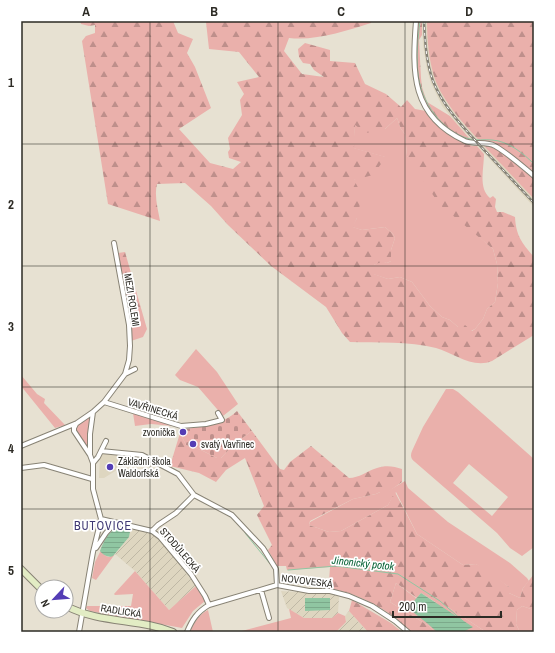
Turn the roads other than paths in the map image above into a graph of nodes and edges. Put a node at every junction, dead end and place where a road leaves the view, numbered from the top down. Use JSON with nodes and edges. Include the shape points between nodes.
{"nodes":[{"id":1,"x":416,"y":21,"type":"edge"},
{"id":2,"x":534,"y":176,"type":"edge"},
{"id":3,"x":114,"y":243,"type":"dead end"},
{"id":4,"x":135,"y":369,"type":"dead end"},
{"id":5,"x":125,"y":374,"type":"junction"},
{"id":6,"x":104,"y":402,"type":"junction"},
{"id":7,"x":93,"y":412,"type":"junction"},
{"id":8,"x":218,"y":413,"type":"dead end"},
{"id":9,"x":77,"y":423,"type":"junction"},
{"id":10,"x":106,"y":441,"type":"dead end"},
{"id":11,"x":21,"y":446,"type":"edge"},
{"id":12,"x":101,"y":451,"type":"junction"},
{"id":13,"x":90,"y":455,"type":"junction"},
{"id":14,"x":93,"y":463,"type":"junction"},
{"id":15,"x":21,"y":468,"type":"edge"},
{"id":16,"x":92,"y":479,"type":"junction"},
{"id":17,"x":194,"y":495,"type":"junction"},
{"id":18,"x":101,"y":519,"type":"junction"},
{"id":19,"x":115,"y":523,"type":"junction"},
{"id":20,"x":152,"y":531,"type":"junction"},
{"id":21,"x":93,"y":552,"type":"junction"},
{"id":22,"x":21,"y":569,"type":"edge"},
{"id":23,"x":34,"y":582,"type":"edge"},
{"id":24,"x":277,"y":585,"type":"junction"},
{"id":25,"x":261,"y":590,"type":"junction"},
{"id":26,"x":209,"y":605,"type":"junction"},
{"id":27,"x":74,"y":610,"type":"edge"},
{"id":28,"x":81,"y":613,"type":"junction"},
{"id":29,"x":269,"y":618,"type":"dead end"},
{"id":30,"x":79,"y":632,"type":"edge"},
{"id":31,"x":173,"y":632,"type":"edge"},
{"id":32,"x":187,"y":632,"type":"edge"},
{"id":33,"x":408,"y":632,"type":"edge"}],
"edges":[{"from":1,"to":2,"type":"street","via":[[414,65],[422,103],[428,111],[450,132],[466,141],[494,146]]},
{"from":3,"to":5,"type":"street","name":"MEZI ROLEMI","via":[[130,325],[129,360]]},
{"from":4,"to":5,"type":"street"},
{"from":5,"to":6,"type":"street","name":"MEZI ROLEMI"},
{"from":6,"to":7,"type":"street","name":"MEZI ROLEMI"},
{"from":6,"to":8,"type":"street","name":"VAVŘINECKÁ","via":[[182,426],[222,420]]},
{"from":7,"to":9,"type":"street","name":"MEZI ROLEMI"},
{"from":7,"to":13,"type":"street"},
{"from":9,"to":11,"type":"street","name":"MEZI ROLEMI"},
{"from":9,"to":13,"type":"street","via":[[74,431]]},
{"from":10,"to":12,"type":"street"},
{"from":12,"to":14,"type":"street"},
{"from":12,"to":17,"type":"street","via":[[138,454],[150,458],[178,474]]},
{"from":13,"to":14,"type":"street"},
{"from":14,"to":16,"type":"street"},
{"from":15,"to":16,"type":"street","via":[[44,465]]},
{"from":16,"to":18,"type":"street"},
{"from":17,"to":20,"type":"street"},
{"from":17,"to":24,"type":"street","via":[[232,515],[263,548],[276,569]]},
{"from":18,"to":19,"type":"street","name":"STODŮLECKÁ"},
{"from":18,"to":21,"type":"street"},
{"from":19,"to":20,"type":"street","name":"STODŮLECKÁ"},
{"from":19,"to":21,"type":"street"},
{"from":20,"to":26,"type":"street","name":"STODŮLECKÁ","via":[[191,574]]},
{"from":21,"to":28,"type":"street"},
{"from":22,"to":23,"type":"main road"},
{"from":24,"to":25,"type":"street","name":"NOVOVESKÁ"},
{"from":24,"to":33,"type":"street","name":"NOVOVESKÁ","via":[[308,591],[330,591],[349,596],[372,606]]},
{"from":25,"to":26,"type":"street","name":"NOVOVESKÁ"},
{"from":25,"to":29,"type":"street"},
{"from":26,"to":32,"type":"street","name":"NOVOVESKÁ","via":[[200,610]]},
{"from":27,"to":28,"type":"main road","name":"RADLICKÁ"},
{"from":28,"to":30,"type":"street"},
{"from":28,"to":31,"type":"main road","name":"RADLICKÁ"}]}
